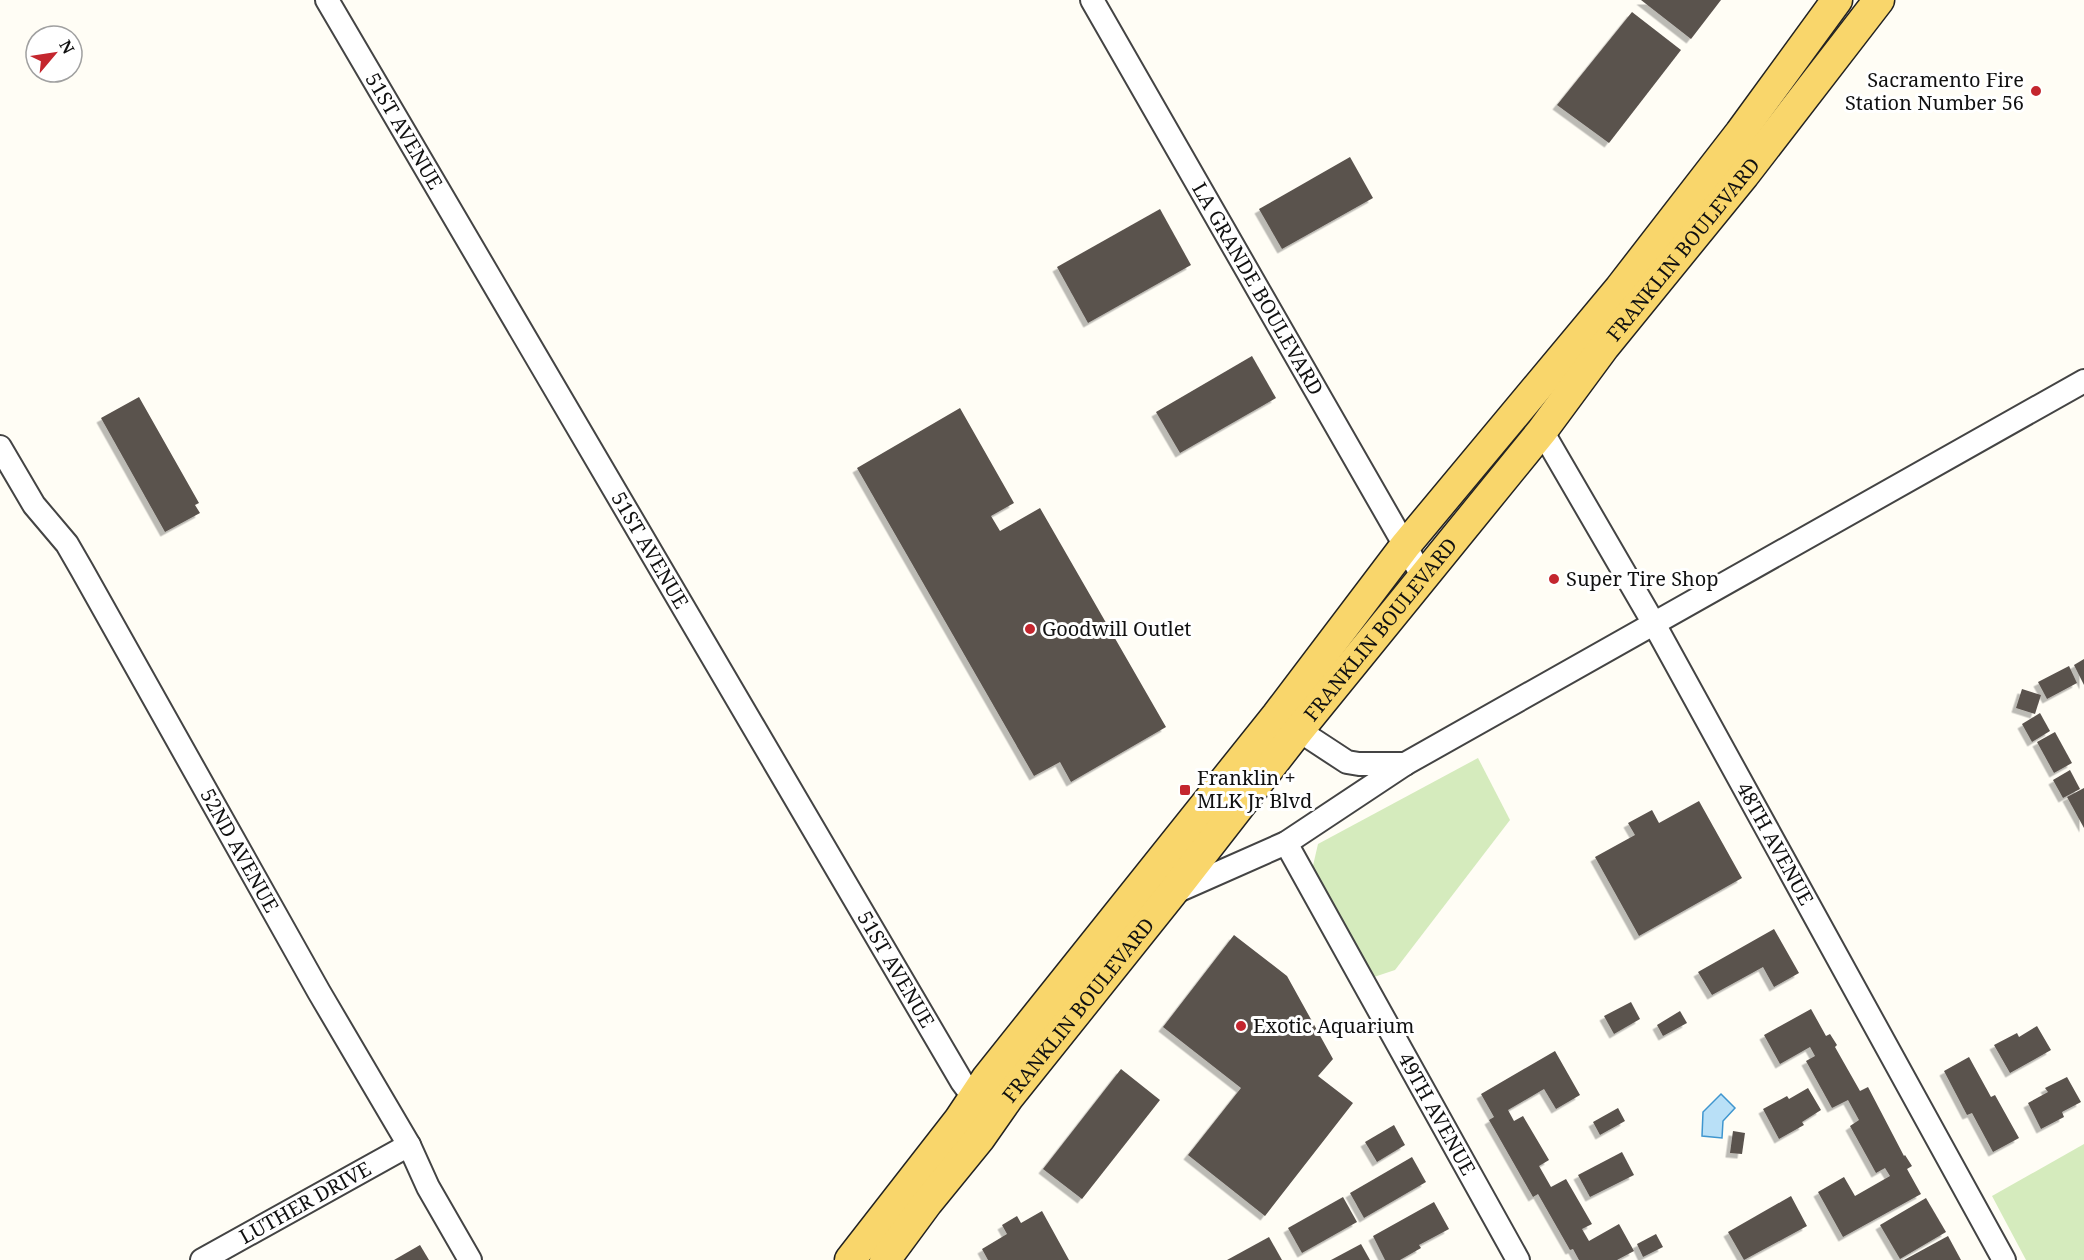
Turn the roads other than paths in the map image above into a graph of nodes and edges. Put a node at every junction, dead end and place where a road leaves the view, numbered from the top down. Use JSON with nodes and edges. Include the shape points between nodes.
{"nodes":[{"id":1,"x":327,"y":0,"type":"edge"},
{"id":2,"x":1092,"y":0,"type":"edge"},
{"id":3,"x":1837,"y":0,"type":"edge"},
{"id":4,"x":1879,"y":0,"type":"edge"},
{"id":5,"x":2084,"y":381,"type":"edge"},
{"id":6,"x":1542,"y":431,"type":"junction"},
{"id":7,"x":0,"y":447,"type":"edge"},
{"id":8,"x":1405,"y":546,"type":"junction"},
{"id":9,"x":1423,"y":577,"type":"junction"},
{"id":10,"x":1653,"y":622,"type":"junction"},
{"id":11,"x":1288,"y":723,"type":"junction"},
{"id":12,"x":1405,"y":764,"type":"junction"},
{"id":13,"x":1286,"y":843,"type":"junction"},
{"id":14,"x":1172,"y":893,"type":"junction"},
{"id":15,"x":1121,"y":912,"type":"junction"},
{"id":16,"x":1054,"y":1039,"type":"junction"},
{"id":17,"x":974,"y":1098,"type":"junction"},
{"id":18,"x":409,"y":1144,"type":"junction"},
{"id":19,"x":886,"y":1251,"type":"edge"},
{"id":20,"x":202,"y":1260,"type":"edge"},
{"id":21,"x":470,"y":1260,"type":"edge"},
{"id":22,"x":850,"y":1260,"type":"edge"},
{"id":23,"x":1518,"y":1260,"type":"edge"},
{"id":24,"x":2004,"y":1260,"type":"edge"}],
"edges":[{"from":1,"to":17,"type":"street","name":"51ST AVENUE"},
{"from":2,"to":8,"type":"street","name":"LA GRANDE BOULEVARD"},
{"from":3,"to":8,"type":"main road","name":"FRANKLIN BOULEVARD","via":[[1620,288]]},
{"from":4,"to":6,"type":"main road","name":"FRANKLIN BOULEVARD","via":[[1604,346]]},
{"from":5,"to":10,"type":"street"},
{"from":6,"to":9,"type":"main road","name":"FRANKLIN BOULEVARD"},
{"from":6,"to":10,"type":"street","name":"48TH AVENUE"},
{"from":7,"to":18,"type":"street","name":"52ND AVENUE","via":[[34,505],[82,570]]},
{"from":8,"to":9,"type":"street","name":"LA GRANDE BOULEVARD"},
{"from":8,"to":11,"type":"main road","name":"FRANKLIN BOULEVARD"},
{"from":9,"to":11,"type":"main road","name":"FRANKLIN BOULEVARD"},
{"from":10,"to":12,"type":"street"},
{"from":10,"to":24,"type":"street","name":"48TH AVENUE"},
{"from":11,"to":12,"type":"street","via":[[1347,762]]},
{"from":11,"to":14,"type":"main road","name":"FRANKLIN BOULEVARD"},
{"from":11,"to":15,"type":"main road","name":"FRANKLIN BOULEVARD"},
{"from":12,"to":13,"type":"street"},
{"from":13,"to":14,"type":"street"},
{"from":13,"to":23,"type":"street","name":"49TH AVENUE"},
{"from":14,"to":16,"type":"main road","name":"FRANKLIN BOULEVARD"},
{"from":15,"to":16,"type":"main road","via":[[1118,938],[1060,1014]]},
{"from":15,"to":17,"type":"main road","name":"FRANKLIN BOULEVARD"},
{"from":16,"to":19,"type":"main road","name":"FRANKLIN BOULEVARD","via":[[980,1138]]},
{"from":17,"to":19,"type":"main road","name":"FRANKLIN BOULEVARD"},
{"from":18,"to":20,"type":"street","name":"LUTHER DRIVE"},
{"from":18,"to":21,"type":"street","name":"52ND AVENUE","via":[[428,1187]]},
{"from":19,"to":22,"type":"main road","name":"FRANKLIN BOULEVARD"}]}
